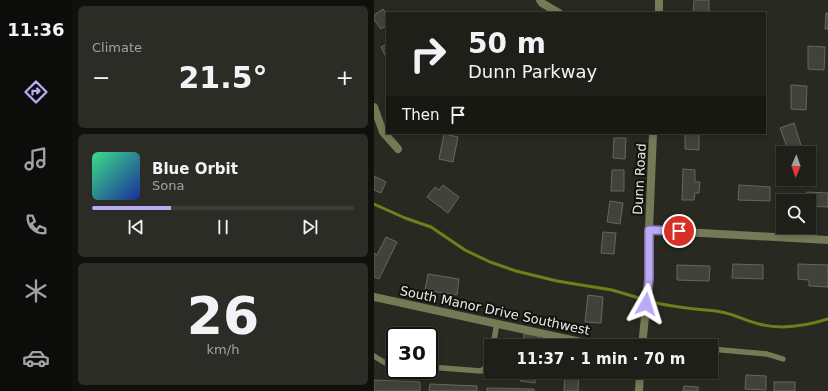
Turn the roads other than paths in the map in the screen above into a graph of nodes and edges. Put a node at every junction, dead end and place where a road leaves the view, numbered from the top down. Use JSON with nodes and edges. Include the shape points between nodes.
{"nodes":[{"id":1,"x":540,"y":0,"type":"edge"},
{"id":2,"x":659,"y":0,"type":"edge"},
{"id":3,"x":557,"y":12,"type":"edge"},
{"id":4,"x":659,"y":12,"type":"edge"},
{"id":5,"x":374,"y":107,"type":"edge"},
{"id":6,"x":653,"y":134,"type":"edge"},
{"id":7,"x":398,"y":149,"type":"dead end"},
{"id":8,"x":649,"y":230,"type":"junction"},
{"id":9,"x":828,"y":240,"type":"edge"},
{"id":10,"x":374,"y":297,"type":"edge"},
{"id":11,"x":497,"y":323,"type":"junction"},
{"id":12,"x":494,"y":339,"type":"edge"},
{"id":13,"x":568,"y":339,"type":"edge"},
{"id":14,"x":641,"y":339,"type":"edge"},
{"id":15,"x":718,"y":350,"type":"edge"},
{"id":16,"x":374,"y":356,"type":"edge"},
{"id":17,"x":783,"y":359,"type":"dead end"},
{"id":18,"x":386,"y":363,"type":"edge"},
{"id":19,"x":438,"y":368,"type":"edge"},
{"id":20,"x":484,"y":369,"type":"edge"},
{"id":21,"x":640,"y":379,"type":"edge"},
{"id":22,"x":639,"y":391,"type":"edge"}],
"edges":[{"from":1,"to":3,"type":"street"},
{"from":2,"to":4,"type":"street"},
{"from":5,"to":7,"type":"street","via":[[383,132]]},
{"from":6,"to":8,"type":"street","name":"Dunn Road"},
{"from":8,"to":9,"type":"street"},
{"from":8,"to":14,"type":"street","name":"Dunn Road","via":[[649,279]]},
{"from":10,"to":11,"type":"street","name":"South Manor Drive Southwest"},
{"from":11,"to":12,"type":"lane"},
{"from":11,"to":13,"type":"street","name":"South Manor Drive Southwest"},
{"from":15,"to":17,"type":"lane","via":[[767,354]]},
{"from":16,"to":18,"type":"lane"},
{"from":19,"to":20,"type":"lane","via":[[481,371]]},
{"from":21,"to":22,"type":"street"}]}
